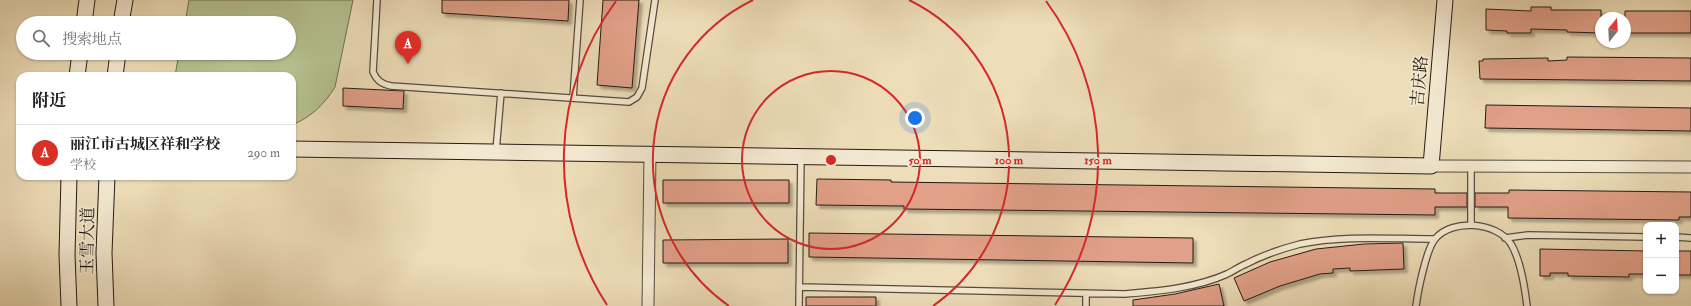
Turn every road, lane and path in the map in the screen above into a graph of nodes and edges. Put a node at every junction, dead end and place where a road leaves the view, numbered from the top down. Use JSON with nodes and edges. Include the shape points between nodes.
{"nodes":[{"id":1,"x":87,"y":0,"type":"edge"},
{"id":2,"x":124,"y":0,"type":"edge"},
{"id":3,"x":377,"y":0,"type":"edge"},
{"id":4,"x":580,"y":0,"type":"edge"},
{"id":5,"x":655,"y":0,"type":"edge"},
{"id":6,"x":1445,"y":0,"type":"edge"},
{"id":7,"x":85,"y":16,"type":"edge"},
{"id":8,"x":122,"y":16,"type":"edge"},
{"id":9,"x":79,"y":60,"type":"edge"},
{"id":10,"x":117,"y":60,"type":"edge"},
{"id":11,"x":78,"y":72,"type":"edge"},
{"id":12,"x":116,"y":72,"type":"edge"},
{"id":13,"x":501,"y":93,"type":"junction"},
{"id":14,"x":573,"y":98,"type":"junction"},
{"id":15,"x":296,"y":149,"type":"edge"},
{"id":16,"x":496,"y":152,"type":"junction"},
{"id":17,"x":650,"y":154,"type":"junction"},
{"id":18,"x":801,"y":156,"type":"junction"},
{"id":19,"x":1431,"y":166,"type":"junction"},
{"id":20,"x":1471,"y":166,"type":"junction"},
{"id":21,"x":1691,"y":167,"type":"edge"},
{"id":22,"x":69,"y":180,"type":"edge"},
{"id":23,"x":107,"y":180,"type":"edge"},
{"id":24,"x":1471,"y":225,"type":"junction"},
{"id":25,"x":1643,"y":237,"type":"edge"},
{"id":26,"x":1505,"y":238,"type":"junction"},
{"id":27,"x":1679,"y":238,"type":"edge"},
{"id":28,"x":1691,"y":238,"type":"edge"},
{"id":29,"x":1434,"y":239,"type":"junction"},
{"id":30,"x":799,"y":287,"type":"junction"},
{"id":31,"x":1086,"y":293,"type":"junction"},
{"id":32,"x":68,"y":306,"type":"edge"},
{"id":33,"x":106,"y":306,"type":"edge"},
{"id":34,"x":648,"y":306,"type":"edge"},
{"id":35,"x":799,"y":306,"type":"edge"},
{"id":36,"x":1086,"y":306,"type":"edge"},
{"id":37,"x":1416,"y":306,"type":"edge"},
{"id":38,"x":1527,"y":306,"type":"edge"}],
"edges":[{"from":1,"to":7,"type":"street"},
{"from":2,"to":8,"type":"street"},
{"from":3,"to":13,"type":"lane","via":[[373,72],[378,81],[391,86]]},
{"from":4,"to":14,"type":"lane"},
{"from":5,"to":14,"type":"lane","via":[[642,88],[637,97],[629,102]]},
{"from":6,"to":19,"type":"street","name":"吉庆路"},
{"from":9,"to":11,"type":"street"},
{"from":10,"to":12,"type":"street"},
{"from":13,"to":14,"type":"lane"},
{"from":13,"to":16,"type":"lane"},
{"from":15,"to":16,"type":"street"},
{"from":16,"to":17,"type":"street"},
{"from":17,"to":18,"type":"street"},
{"from":17,"to":34,"type":"street"},
{"from":18,"to":19,"type":"street"},
{"from":18,"to":30,"type":"lane"},
{"from":19,"to":20,"type":"street"},
{"from":20,"to":21,"type":"street"},
{"from":20,"to":24,"type":"lane"},
{"from":22,"to":32,"type":"street","name":"玉雪大道"},
{"from":23,"to":33,"type":"street","name":"玉雪大道","via":[[104,254]]},
{"from":24,"to":26,"type":"lane","via":[[1489,228]]},
{"from":24,"to":29,"type":"lane","via":[[1455,227]]},
{"from":25,"to":26,"type":"lane","via":[[1528,235]]},
{"from":26,"to":38,"type":"lane","via":[[1511,244],[1517,261]]},
{"from":27,"to":28,"type":"lane"},
{"from":29,"to":31,"type":"lane","via":[[1354,238],[1318,241],[1282,249],[1226,274],[1185,286],[1125,294]]},
{"from":29,"to":37,"type":"lane","via":[[1421,277]]},
{"from":30,"to":31,"type":"lane"},
{"from":30,"to":35,"type":"lane"},
{"from":31,"to":36,"type":"lane"}]}
